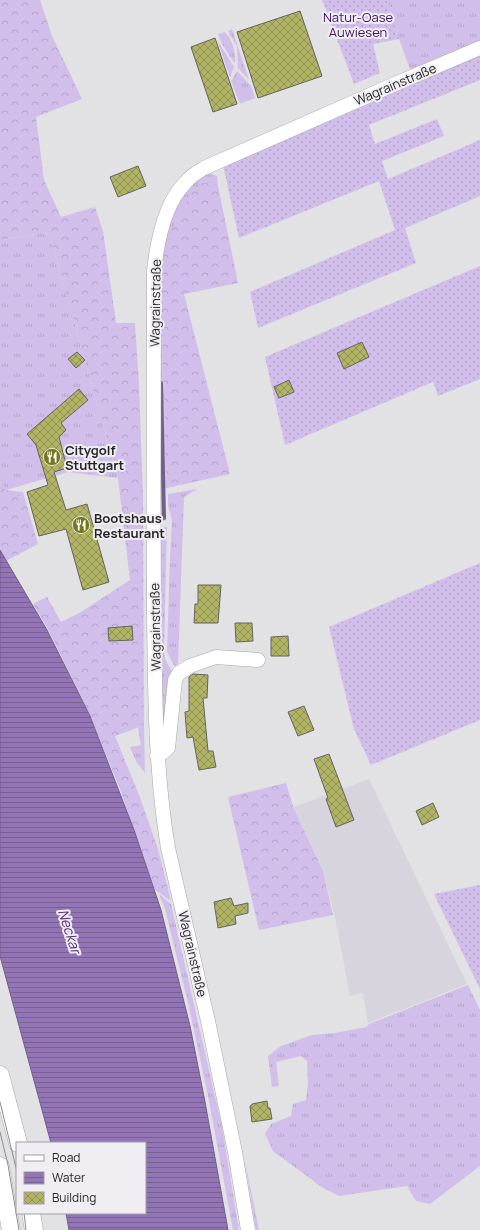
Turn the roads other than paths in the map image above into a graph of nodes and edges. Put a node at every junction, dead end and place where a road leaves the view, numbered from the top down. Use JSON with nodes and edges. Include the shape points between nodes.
{"nodes":[{"id":1,"x":480,"y":48,"type":"edge"},
{"id":2,"x":258,"y":660,"type":"dead end"},
{"id":3,"x":157,"y":756,"type":"junction"},
{"id":4,"x":0,"y":1074,"type":"edge"},
{"id":5,"x":18,"y":1142,"type":"edge"},
{"id":6,"x":0,"y":1166,"type":"edge"},
{"id":7,"x":31,"y":1214,"type":"edge"},
{"id":8,"x":11,"y":1230,"type":"edge"},
{"id":9,"x":34,"y":1230,"type":"edge"},
{"id":10,"x":248,"y":1230,"type":"edge"}],
"edges":[{"from":1,"to":3,"type":"street","name":"Wagrainstraße","via":[[204,168],[179,189],[165,217],[156,247],[154,272],[153,525]]},
{"from":2,"to":3,"type":"street","name":"Wagrainstraße","via":[[216,657],[190,666],[179,673],[175,680],[168,748]]},
{"from":3,"to":10,"type":"street","name":"Wagrainstraße","via":[[168,848],[208,1021]]},
{"from":4,"to":5,"type":"main road"},
{"from":6,"to":8,"type":"main road"},
{"from":7,"to":9,"type":"main road"}]}
